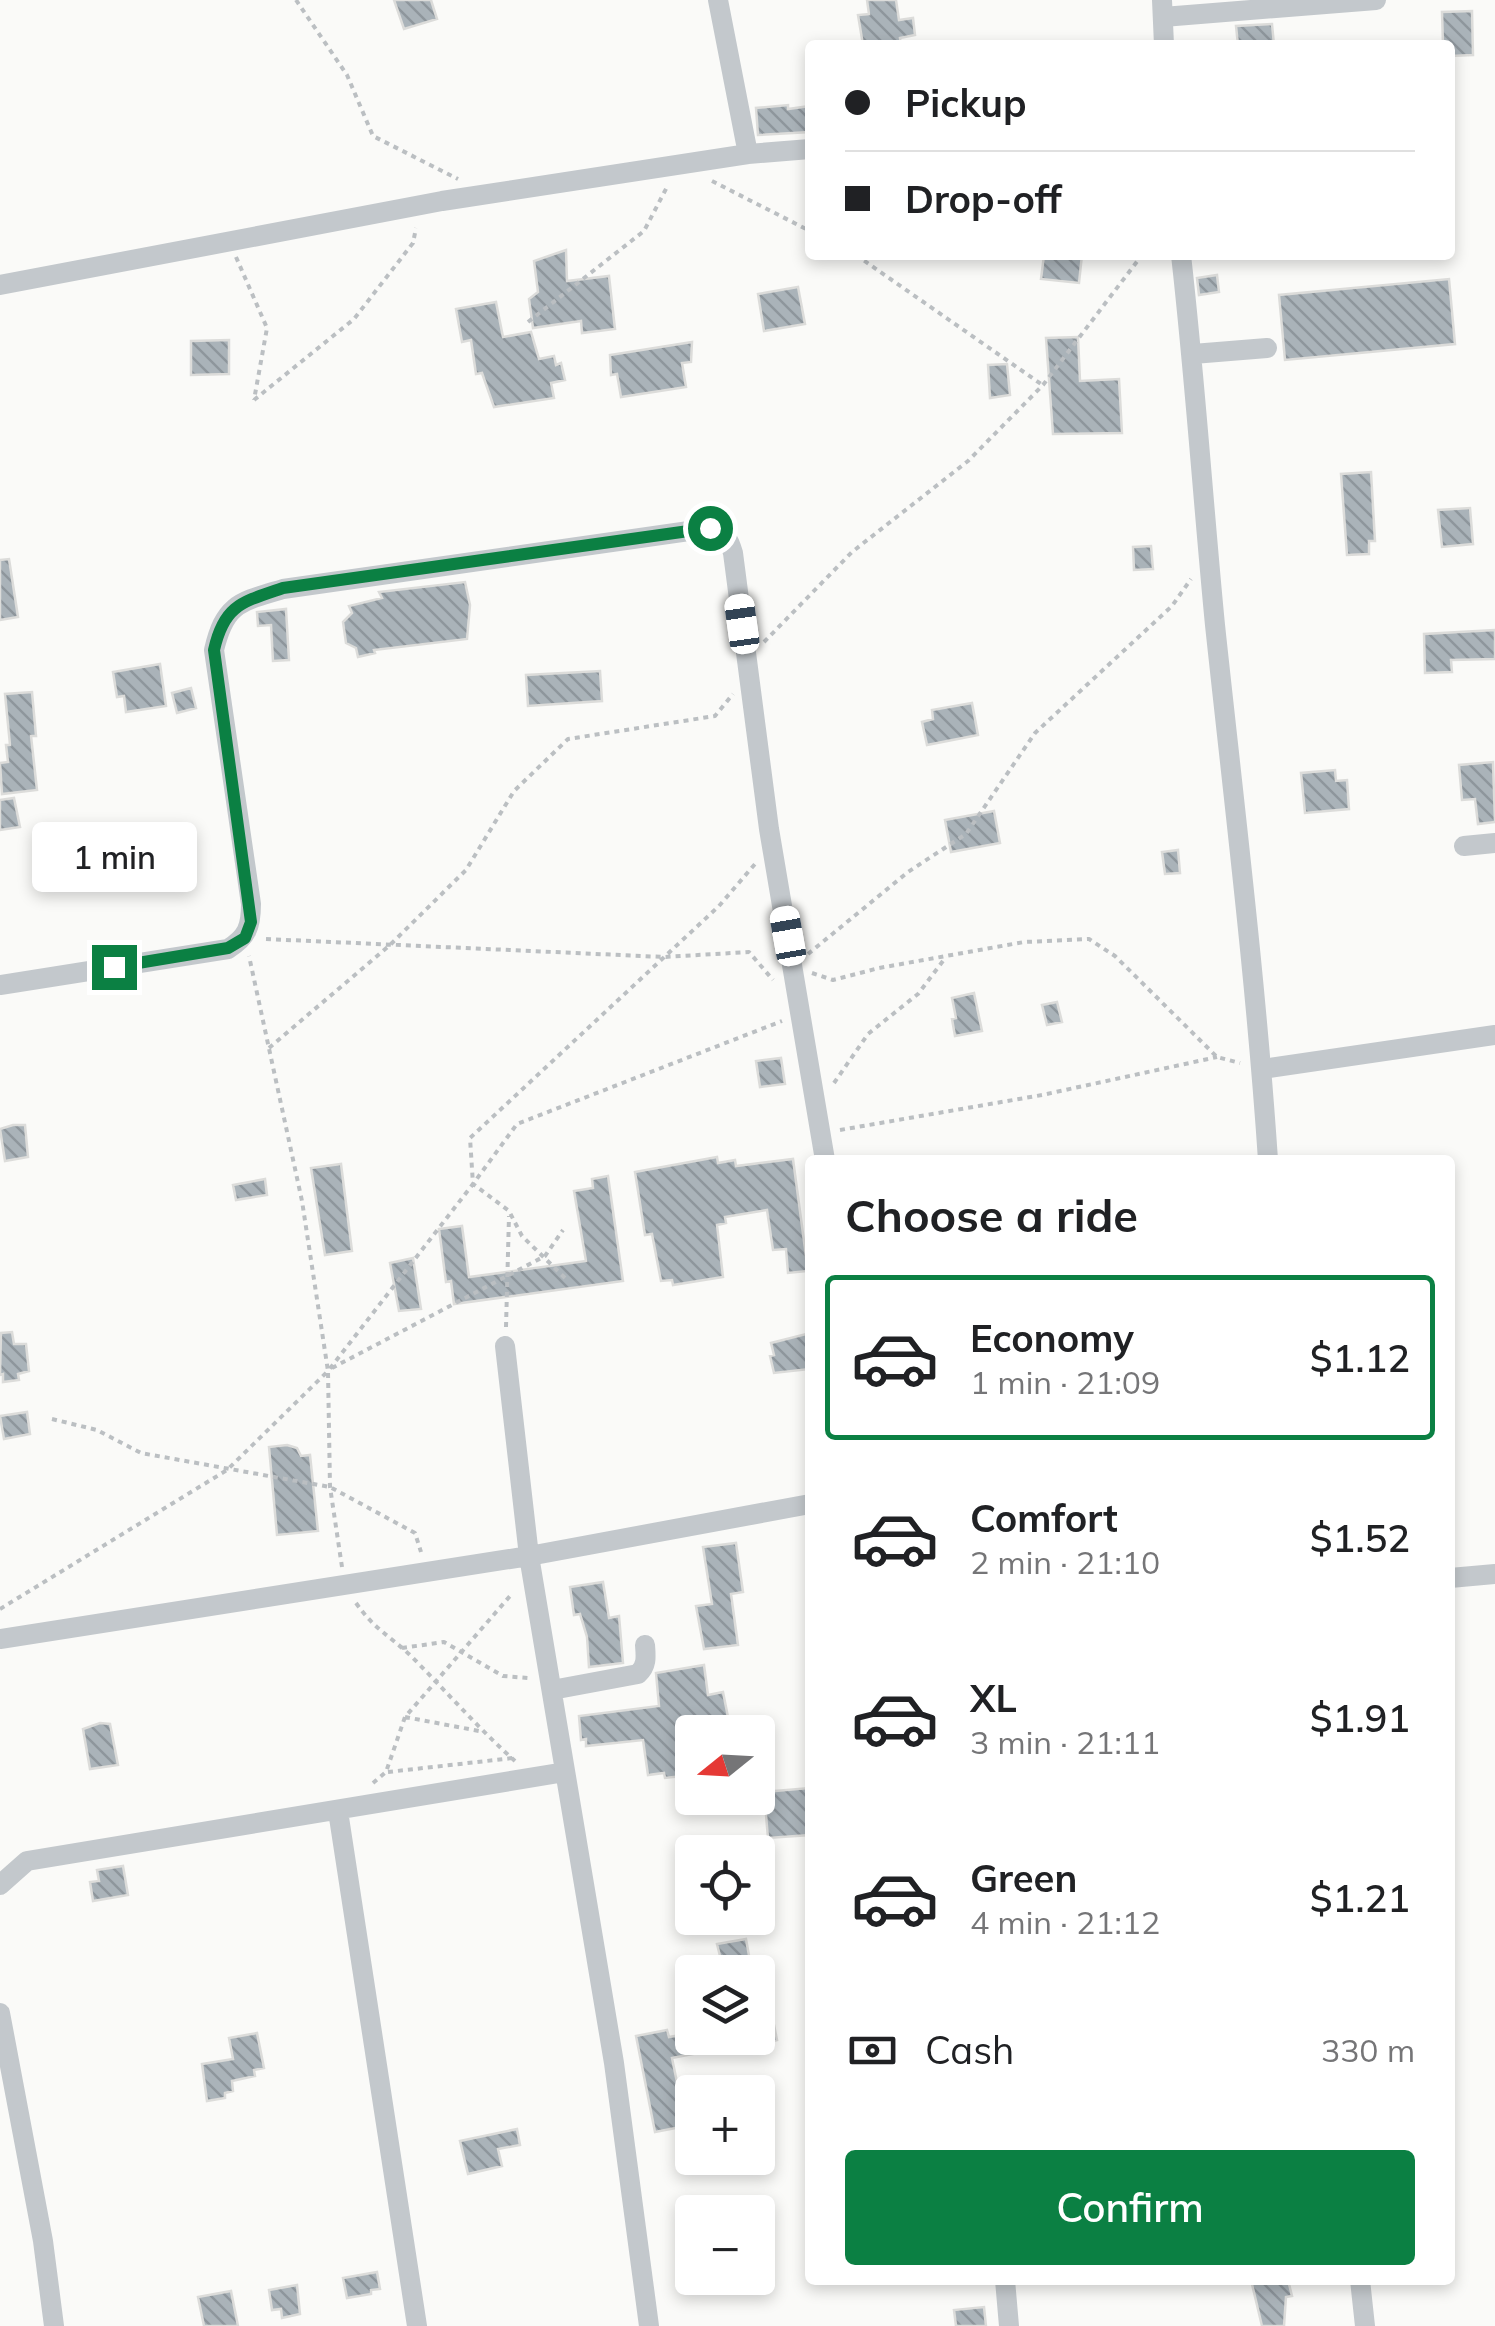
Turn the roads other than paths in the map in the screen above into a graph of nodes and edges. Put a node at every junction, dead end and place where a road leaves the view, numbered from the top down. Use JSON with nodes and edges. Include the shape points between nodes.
{"nodes":[{"id":1,"x":718,"y":0,"type":"edge"},
{"id":2,"x":1376,"y":0,"type":"edge"},
{"id":3,"x":1162,"y":9,"type":"edge"},
{"id":4,"x":1164,"y":40,"type":"edge"},
{"id":5,"x":805,"y":149,"type":"edge"},
{"id":6,"x":748,"y":154,"type":"junction"},
{"id":7,"x":1182,"y":260,"type":"edge"},
{"id":8,"x":0,"y":285,"type":"edge"},
{"id":9,"x":1267,"y":348,"type":"dead end"},
{"id":10,"x":1193,"y":354,"type":"junction"},
{"id":11,"x":1495,"y":843,"type":"edge"},
{"id":12,"x":1464,"y":846,"type":"dead end"},
{"id":13,"x":0,"y":985,"type":"edge"},
{"id":14,"x":1495,"y":1035,"type":"edge"},
{"id":15,"x":1262,"y":1069,"type":"junction"},
{"id":16,"x":824,"y":1155,"type":"edge"},
{"id":17,"x":1268,"y":1155,"type":"edge"},
{"id":18,"x":505,"y":1346,"type":"road end"},
{"id":19,"x":805,"y":1505,"type":"edge"},
{"id":20,"x":529,"y":1556,"type":"junction"},
{"id":21,"x":1495,"y":1574,"type":"edge"},
{"id":22,"x":1455,"y":1578,"type":"edge"},
{"id":23,"x":0,"y":1639,"type":"edge"},
{"id":24,"x":645,"y":1645,"type":"dead end"},
{"id":25,"x":550,"y":1685,"type":"junction"},
{"id":26,"x":565,"y":1772,"type":"junction"},
{"id":27,"x":338,"y":1811,"type":"junction"},
{"id":28,"x":0,"y":1885,"type":"edge"},
{"id":29,"x":0,"y":2013,"type":"edge"},
{"id":30,"x":1005,"y":2285,"type":"edge"},
{"id":31,"x":1360,"y":2285,"type":"edge"},
{"id":32,"x":54,"y":2326,"type":"edge"},
{"id":33,"x":418,"y":2326,"type":"edge"},
{"id":34,"x":650,"y":2326,"type":"edge"},
{"id":35,"x":1009,"y":2326,"type":"edge"},
{"id":36,"x":1364,"y":2326,"type":"edge"}],
"edges":[{"from":1,"to":6,"type":"street"},
{"from":2,"to":3,"type":"street"},
{"from":3,"to":4,"type":"street"},
{"from":5,"to":6,"type":"street"},
{"from":6,"to":8,"type":"street","via":[[420,205]]},
{"from":7,"to":10,"type":"street"},
{"from":9,"to":10,"type":"street"},
{"from":10,"to":15,"type":"street"},
{"from":11,"to":12,"type":"street"},
{"from":13,"to":16,"type":"street","via":[[228,948],[245,938],[251,904],[214,650],[229,612],[283,588],[710,528],[730,540]]},
{"from":14,"to":15,"type":"street"},
{"from":15,"to":17,"type":"street"},
{"from":18,"to":20,"type":"street"},
{"from":19,"to":20,"type":"street"},
{"from":20,"to":23,"type":"street"},
{"from":20,"to":25,"type":"street"},
{"from":21,"to":22,"type":"street"},
{"from":24,"to":25,"type":"street","via":[[638,1674]]},
{"from":25,"to":26,"type":"street"},
{"from":26,"to":27,"type":"street"},
{"from":26,"to":34,"type":"street"},
{"from":27,"to":28,"type":"street","via":[[27,1862]]},
{"from":27,"to":33,"type":"street"},
{"from":29,"to":32,"type":"street"},
{"from":30,"to":35,"type":"street"},
{"from":31,"to":36,"type":"street"}]}
